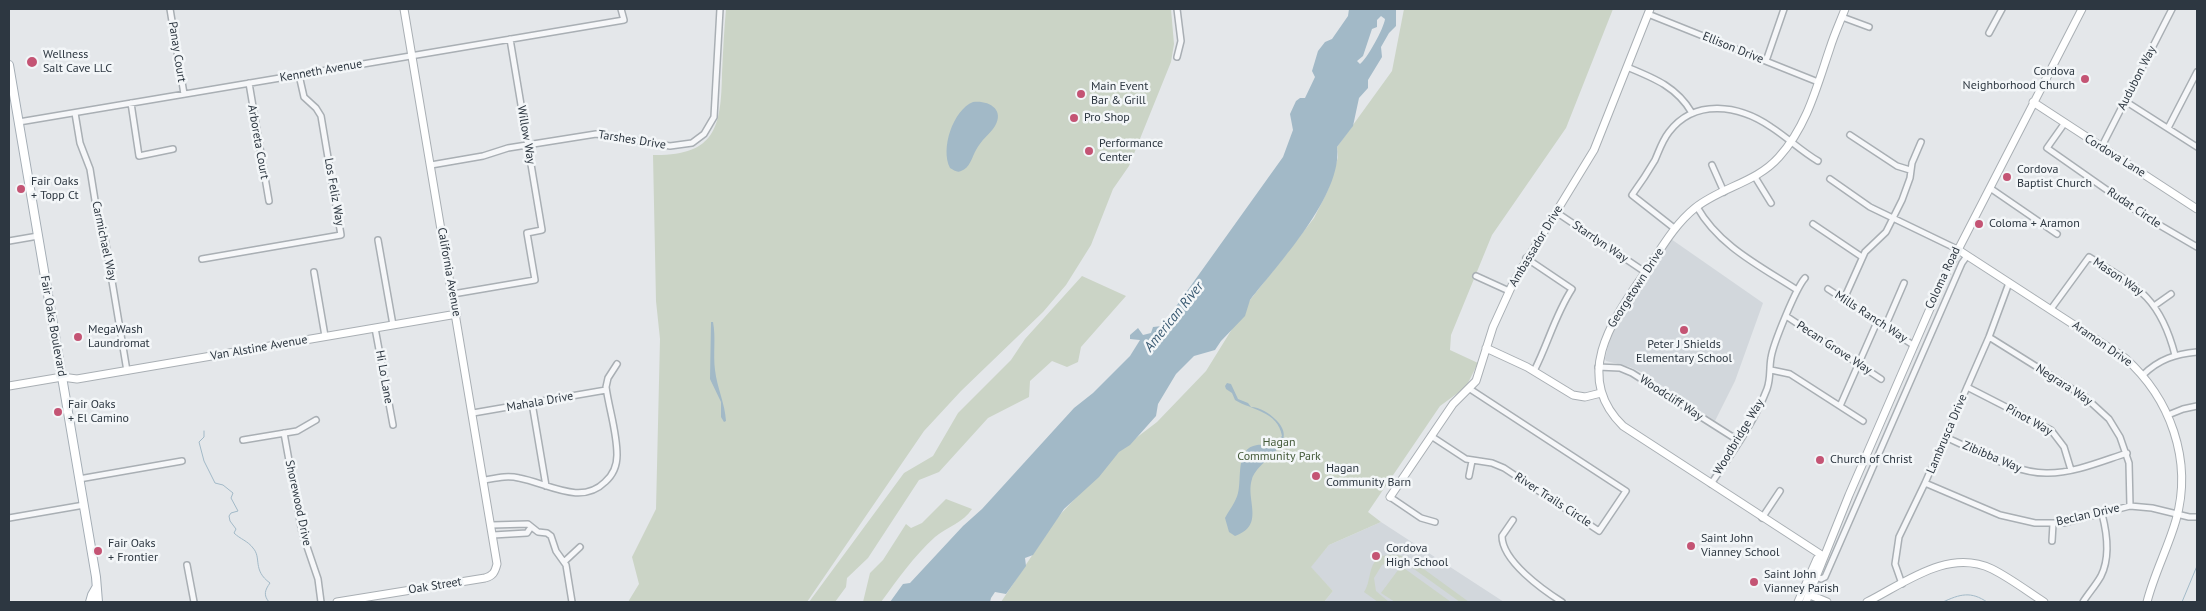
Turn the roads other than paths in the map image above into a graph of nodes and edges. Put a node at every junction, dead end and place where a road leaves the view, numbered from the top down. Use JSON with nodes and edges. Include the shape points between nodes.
{"nodes":[{"id":1,"x":170,"y":9,"type":"edge"},
{"id":2,"x":404,"y":9,"type":"edge"},
{"id":3,"x":621,"y":9,"type":"edge"},
{"id":4,"x":720,"y":9,"type":"edge"},
{"id":5,"x":1177,"y":9,"type":"edge"},
{"id":6,"x":1784,"y":9,"type":"edge"},
{"id":7,"x":1845,"y":9,"type":"edge"},
{"id":8,"x":2002,"y":9,"type":"edge"},
{"id":9,"x":2081,"y":9,"type":"edge"},
{"id":10,"x":2172,"y":9,"type":"edge"},
{"id":11,"x":1649,"y":11,"type":"edge"},
{"id":12,"x":1842,"y":17,"type":"junction"},
{"id":13,"x":1869,"y":27,"type":"dead end"},
{"id":14,"x":1989,"y":34,"type":"dead end"},
{"id":15,"x":510,"y":40,"type":"junction"},
{"id":16,"x":412,"y":56,"type":"junction"},
{"id":17,"x":1177,"y":57,"type":"dead end"},
{"id":18,"x":1766,"y":62,"type":"junction"},
{"id":19,"x":9,"y":65,"type":"edge"},
{"id":20,"x":1627,"y":67,"type":"junction"},
{"id":21,"x":2197,"y":72,"type":"edge"},
{"id":22,"x":299,"y":75,"type":"junction"},
{"id":23,"x":1818,"y":82,"type":"junction"},
{"id":24,"x":249,"y":84,"type":"junction"},
{"id":25,"x":184,"y":94,"type":"junction"},
{"id":26,"x":2125,"y":101,"type":"junction"},
{"id":27,"x":2033,"y":102,"type":"junction"},
{"id":28,"x":131,"y":103,"type":"junction"},
{"id":29,"x":13,"y":111,"type":"edge"},
{"id":30,"x":75,"y":113,"type":"junction"},
{"id":31,"x":1692,"y":113,"type":"junction"},
{"id":32,"x":19,"y":122,"type":"junction"},
{"id":33,"x":2064,"y":124,"type":"junction"},
{"id":34,"x":2168,"y":128,"type":"junction"},
{"id":35,"x":1850,"y":135,"type":"dead end"},
{"id":36,"x":1790,"y":141,"type":"junction"},
{"id":37,"x":1921,"y":142,"type":"dead end"},
{"id":38,"x":527,"y":145,"type":"junction"},
{"id":39,"x":2197,"y":147,"type":"edge"},
{"id":40,"x":2101,"y":148,"type":"junction"},
{"id":41,"x":173,"y":149,"type":"dead end"},
{"id":42,"x":1818,"y":160,"type":"dead end"},
{"id":43,"x":431,"y":165,"type":"junction"},
{"id":44,"x":1712,"y":165,"type":"dead end"},
{"id":45,"x":1910,"y":170,"type":"junction"},
{"id":46,"x":1754,"y":177,"type":"junction"},
{"id":47,"x":1830,"y":179,"type":"dead end"},
{"id":48,"x":1990,"y":188,"type":"junction"},
{"id":49,"x":1724,"y":192,"type":"junction"},
{"id":50,"x":269,"y":201,"type":"dead end"},
{"id":51,"x":1771,"y":203,"type":"dead end"},
{"id":52,"x":1697,"y":207,"type":"junction"},
{"id":53,"x":2197,"y":209,"type":"edge"},
{"id":54,"x":1556,"y":212,"type":"junction"},
{"id":55,"x":1893,"y":218,"type":"junction"},
{"id":56,"x":1813,"y":224,"type":"dead end"},
{"id":57,"x":1674,"y":228,"type":"junction"},
{"id":58,"x":2057,"y":234,"type":"dead end"},
{"id":59,"x":38,"y":236,"type":"junction"},
{"id":60,"x":378,"y":240,"type":"dead end"},
{"id":61,"x":9,"y":241,"type":"edge"},
{"id":62,"x":2197,"y":247,"type":"edge"},
{"id":63,"x":1957,"y":249,"type":"junction"},
{"id":64,"x":1968,"y":256,"type":"junction"},
{"id":65,"x":1526,"y":258,"type":"junction"},
{"id":66,"x":1862,"y":258,"type":"junction"},
{"id":67,"x":202,"y":259,"type":"dead end"},
{"id":68,"x":314,"y":272,"type":"dead end"},
{"id":69,"x":1645,"y":272,"type":"junction"},
{"id":70,"x":1476,"y":276,"type":"dead end"},
{"id":71,"x":1805,"y":278,"type":"dead end"},
{"id":72,"x":1904,"y":283,"type":"dead end"},
{"id":73,"x":2009,"y":284,"type":"junction"},
{"id":74,"x":1828,"y":289,"type":"dead end"},
{"id":75,"x":1797,"y":290,"type":"junction"},
{"id":76,"x":1509,"y":291,"type":"junction"},
{"id":77,"x":453,"y":294,"type":"junction"},
{"id":78,"x":2171,"y":294,"type":"dead end"},
{"id":79,"x":1844,"y":299,"type":"junction"},
{"id":80,"x":2154,"y":306,"type":"junction"},
{"id":81,"x":2051,"y":309,"type":"junction"},
{"id":82,"x":456,"y":314,"type":"junction"},
{"id":83,"x":1786,"y":316,"type":"junction"},
{"id":84,"x":1877,"y":322,"type":"junction"},
{"id":85,"x":393,"y":325,"type":"junction"},
{"id":86,"x":1885,"y":327,"type":"junction"},
{"id":87,"x":375,"y":328,"type":"junction"},
{"id":88,"x":325,"y":336,"type":"junction"},
{"id":89,"x":1988,"y":337,"type":"junction"},
{"id":90,"x":1913,"y":345,"type":"junction"},
{"id":91,"x":1486,"y":348,"type":"junction"},
{"id":92,"x":2197,"y":352,"type":"edge"},
{"id":93,"x":2175,"y":355,"type":"junction"},
{"id":94,"x":617,"y":364,"type":"dead end"},
{"id":95,"x":1858,"y":364,"type":"junction"},
{"id":96,"x":1598,"y":367,"type":"junction"},
{"id":97,"x":1771,"y":370,"type":"junction"},
{"id":98,"x":127,"y":371,"type":"junction"},
{"id":99,"x":1534,"y":371,"type":"junction"},
{"id":100,"x":2143,"y":375,"type":"junction"},
{"id":101,"x":62,"y":377,"type":"junction"},
{"id":102,"x":1881,"y":379,"type":"dead end"},
{"id":103,"x":9,"y":386,"type":"edge"},
{"id":104,"x":1967,"y":387,"type":"junction"},
{"id":105,"x":1470,"y":389,"type":"junction"},
{"id":106,"x":606,"y":390,"type":"junction"},
{"id":107,"x":1602,"y":394,"type":"junction"},
{"id":108,"x":532,"y":403,"type":"junction"},
{"id":109,"x":1840,"y":406,"type":"junction"},
{"id":110,"x":2197,"y":406,"type":"edge"},
{"id":111,"x":474,"y":413,"type":"junction"},
{"id":112,"x":2168,"y":415,"type":"junction"},
{"id":113,"x":316,"y":420,"type":"dead end"},
{"id":114,"x":1863,"y":421,"type":"dead end"},
{"id":115,"x":393,"y":425,"type":"dead end"},
{"id":116,"x":284,"y":433,"type":"junction"},
{"id":117,"x":1431,"y":436,"type":"junction"},
{"id":118,"x":1945,"y":437,"type":"junction"},
{"id":119,"x":243,"y":440,"type":"dead end"},
{"id":120,"x":1739,"y":441,"type":"junction"},
{"id":121,"x":2127,"y":453,"type":"junction"},
{"id":122,"x":1472,"y":461,"type":"junction"},
{"id":123,"x":182,"y":462,"type":"dead end"},
{"id":124,"x":2071,"y":470,"type":"junction"},
{"id":125,"x":1469,"y":476,"type":"dead end"},
{"id":126,"x":79,"y":479,"type":"junction"},
{"id":127,"x":485,"y":480,"type":"junction"},
{"id":128,"x":1926,"y":483,"type":"junction"},
{"id":129,"x":1711,"y":484,"type":"junction"},
{"id":130,"x":546,"y":486,"type":"junction"},
{"id":131,"x":1780,"y":491,"type":"dead end"},
{"id":132,"x":1390,"y":498,"type":"joint"},
{"id":133,"x":84,"y":505,"type":"junction"},
{"id":134,"x":2130,"y":506,"type":"junction"},
{"id":135,"x":2102,"y":514,"type":"junction"},
{"id":136,"x":2177,"y":514,"type":"junction"},
{"id":137,"x":2197,"y":517,"type":"edge"},
{"id":138,"x":9,"y":518,"type":"edge"},
{"id":139,"x":1762,"y":518,"type":"junction"},
{"id":140,"x":1513,"y":520,"type":"dead end"},
{"id":141,"x":1434,"y":522,"type":"dead end"},
{"id":142,"x":2053,"y":524,"type":"junction"},
{"id":143,"x":492,"y":525,"type":"junction"},
{"id":144,"x":531,"y":527,"type":"junction"},
{"id":145,"x":493,"y":535,"type":"junction"},
{"id":146,"x":2052,"y":541,"type":"dead end"},
{"id":147,"x":580,"y":547,"type":"dead end"},
{"id":148,"x":1822,"y":556,"type":"junction"},
{"id":149,"x":565,"y":561,"type":"junction"},
{"id":150,"x":187,"y":565,"type":"dead end"},
{"id":151,"x":1816,"y":577,"type":"junction"},
{"id":152,"x":1902,"y":584,"type":"junction"},
{"id":153,"x":96,"y":588,"type":"junction"},
{"id":154,"x":1810,"y":595,"type":"junction"},
{"id":155,"x":376,"y":599,"type":"edge"},
{"id":156,"x":1880,"y":599,"type":"edge"},
{"id":157,"x":366,"y":600,"type":"edge"},
{"id":158,"x":1821,"y":601,"type":"edge"},
{"id":159,"x":90,"y":602,"type":"edge"},
{"id":160,"x":98,"y":602,"type":"edge"},
{"id":161,"x":194,"y":602,"type":"edge"},
{"id":162,"x":321,"y":602,"type":"edge"},
{"id":163,"x":337,"y":602,"type":"edge"},
{"id":164,"x":572,"y":602,"type":"edge"},
{"id":165,"x":1562,"y":602,"type":"edge"},
{"id":166,"x":1799,"y":602,"type":"edge"},
{"id":167,"x":1806,"y":602,"type":"edge"},
{"id":168,"x":1867,"y":602,"type":"edge"},
{"id":169,"x":2044,"y":602,"type":"edge"},
{"id":170,"x":2083,"y":602,"type":"edge"},
{"id":171,"x":2147,"y":602,"type":"edge"}],
"edges":[{"from":1,"to":25,"type":"street","name":"Panay Court"},
{"from":2,"to":16,"type":"street","name":"California Avenue"},
{"from":3,"to":15,"type":"street","name":"Kenneth Avenue","via":[[624,20]]},
{"from":4,"to":38,"type":"street","name":"Tarshes Drive","via":[[714,112],[709,128],[698,139],[685,146],[670,146],[596,134]]},
{"from":5,"to":17,"type":"street","via":[[1180,41]]},
{"from":6,"to":18,"type":"street"},
{"from":7,"to":12,"type":"street","name":"Georgetown Drive"},
{"from":8,"to":14,"type":"street"},
{"from":9,"to":27,"type":"street","name":"Coloma Road"},
{"from":10,"to":26,"type":"street","name":"Audubon Way"},
{"from":11,"to":18,"type":"street","name":"Ellison Drive"},
{"from":11,"to":20,"type":"street","name":"Ambassador Drive"},
{"from":12,"to":13,"type":"street"},
{"from":12,"to":23,"type":"street","name":"Georgetown Drive"},
{"from":15,"to":16,"type":"street","name":"Kenneth Avenue"},
{"from":15,"to":38,"type":"street","name":"Willow Way"},
{"from":16,"to":22,"type":"street","name":"Kenneth Avenue"},
{"from":16,"to":43,"type":"street","name":"California Avenue"},
{"from":18,"to":23,"type":"street","name":"Ellison Drive"},
{"from":19,"to":29,"type":"main road","name":"Fair Oaks Boulevard"},
{"from":20,"to":31,"type":"street","via":[[1671,88]]},
{"from":20,"to":54,"type":"street","name":"Ambassador Drive","via":[[1594,150]]},
{"from":21,"to":34,"type":"street"},
{"from":22,"to":24,"type":"street","name":"Kenneth Avenue"},
{"from":22,"to":67,"type":"street","name":"Los Feliz Way","via":[[304,97],[320,116],[341,235]]},
{"from":23,"to":36,"type":"street","name":"Georgetown Drive","via":[[1800,128]]},
{"from":24,"to":25,"type":"street","name":"Kenneth Avenue"},
{"from":24,"to":50,"type":"street","name":"Arboreta Court"},
{"from":25,"to":28,"type":"street","name":"Kenneth Avenue"},
{"from":26,"to":34,"type":"street"},
{"from":26,"to":40,"type":"street","name":"Audubon Way"},
{"from":27,"to":33,"type":"street","name":"Cordova Lane"},
{"from":27,"to":48,"type":"street","name":"Coloma Road"},
{"from":28,"to":30,"type":"street","name":"Kenneth Avenue"},
{"from":28,"to":41,"type":"street","via":[[139,156]]},
{"from":29,"to":32,"type":"main road","name":"Fair Oaks Boulevard"},
{"from":30,"to":32,"type":"street","name":"Kenneth Avenue"},
{"from":30,"to":98,"type":"street","name":"Carmichael Way","via":[[105,239]]},
{"from":31,"to":36,"type":"street","via":[[1717,108],[1741,112],[1762,121]]},
{"from":31,"to":57,"type":"street","via":[[1667,135],[1632,195]]},
{"from":32,"to":59,"type":"main road","name":"Fair Oaks Boulevard"},
{"from":33,"to":40,"type":"street","name":"Cordova Lane"},
{"from":33,"to":62,"type":"street","name":"Rudat Circle","via":[[2047,148],[2144,216]]},
{"from":34,"to":39,"type":"street"},
{"from":35,"to":45,"type":"street","via":[[1897,166]]},
{"from":36,"to":42,"type":"street"},
{"from":36,"to":46,"type":"street","name":"Georgetown Drive","via":[[1780,156]]},
{"from":37,"to":45,"type":"street"},
{"from":38,"to":43,"type":"street","name":"Tarshes Drive"},
{"from":38,"to":77,"type":"street","name":"Willow Way","via":[[542,230],[527,233],[535,280]]},
{"from":40,"to":53,"type":"street","name":"Cordova Lane"},
{"from":43,"to":77,"type":"street","name":"California Avenue"},
{"from":44,"to":49,"type":"street"},
{"from":45,"to":55,"type":"street","via":[[1906,190]]},
{"from":46,"to":49,"type":"street","name":"Georgetown Drive"},
{"from":46,"to":51,"type":"street"},
{"from":47,"to":55,"type":"street","via":[[1870,207]]},
{"from":48,"to":58,"type":"street"},
{"from":48,"to":63,"type":"street","name":"Coloma Road"},
{"from":49,"to":52,"type":"street","name":"Georgetown Drive"},
{"from":52,"to":57,"type":"street","name":"Georgetown Drive"},
{"from":52,"to":75,"type":"street","via":[[1712,229],[1732,247]]},
{"from":54,"to":65,"type":"street","name":"Ambassador Drive"},
{"from":54,"to":69,"type":"street","name":"Starrlyn Way"},
{"from":55,"to":63,"type":"street"},
{"from":55,"to":66,"type":"street","via":[[1882,237],[1867,249]]},
{"from":56,"to":66,"type":"street"},
{"from":57,"to":69,"type":"street","name":"Georgetown Drive"},
{"from":59,"to":61,"type":"street"},
{"from":59,"to":101,"type":"main road","name":"Fair Oaks Boulevard"},
{"from":60,"to":85,"type":"street"},
{"from":63,"to":64,"type":"street","name":"Aramon Drive"},
{"from":63,"to":90,"type":"street","name":"Coloma Road"},
{"from":64,"to":73,"type":"street","name":"Aramon Drive"},
{"from":64,"to":151,"type":"street","name":"Coloma Road","via":[[1962,263],[1825,576],[1821,579]]},
{"from":65,"to":76,"type":"street","name":"Ambassador Drive"},
{"from":65,"to":99,"type":"street","via":[[1572,289],[1558,313]]},
{"from":66,"to":79,"type":"street"},
{"from":68,"to":88,"type":"street"},
{"from":69,"to":96,"type":"street","name":"Georgetown Drive","via":[[1609,328]]},
{"from":70,"to":76,"type":"street"},
{"from":71,"to":75,"type":"street","name":"Woodbridge Way"},
{"from":72,"to":86,"type":"street"},
{"from":73,"to":81,"type":"street","name":"Aramon Drive"},
{"from":73,"to":89,"type":"street","name":"Lambrusca Drive"},
{"from":74,"to":79,"type":"street","name":"Mills Ranch Way"},
{"from":75,"to":83,"type":"street","name":"Woodbridge Way"},
{"from":76,"to":91,"type":"street","name":"Ambassador Drive"},
{"from":77,"to":82,"type":"street","name":"California Avenue"},
{"from":78,"to":80,"type":"street"},
{"from":79,"to":84,"type":"street","name":"Mills Ranch Way"},
{"from":80,"to":81,"type":"street","name":"Mason Way","via":[[2136,286],[2089,257]]},
{"from":80,"to":93,"type":"street","name":"Mason Way"},
{"from":81,"to":100,"type":"street","name":"Aramon Drive","via":[[2120,354]]},
{"from":82,"to":85,"type":"street","name":"Van Alstine Avenue"},
{"from":82,"to":111,"type":"street","name":"California Avenue"},
{"from":83,"to":95,"type":"street","name":"Pecan Grove Way"},
{"from":83,"to":97,"type":"street","name":"Woodbridge Way","via":[[1771,357]]},
{"from":84,"to":86,"type":"street","name":"Mills Ranch Way"},
{"from":84,"to":95,"type":"street"},
{"from":85,"to":87,"type":"street","name":"Van Alstine Avenue"},
{"from":86,"to":90,"type":"street","name":"Mills Ranch Way"},
{"from":87,"to":88,"type":"street","name":"Van Alstine Avenue"},
{"from":87,"to":115,"type":"street","name":"Hi Lo Lane"},
{"from":88,"to":98,"type":"street","name":"Van Alstine Avenue"},
{"from":89,"to":104,"type":"street","name":"Lambrusca Drive"},
{"from":89,"to":121,"type":"street","name":"Negrara Way","via":[[2094,404],[2115,428]]},
{"from":90,"to":148,"type":"street","name":"Coloma Road"},
{"from":91,"to":99,"type":"street"},
{"from":91,"to":105,"type":"street","name":"Ambassador Drive","via":[[1478,377]]},
{"from":92,"to":93,"type":"street"},
{"from":93,"to":100,"type":"street"},
{"from":94,"to":106,"type":"street","via":[[608,378]]},
{"from":95,"to":102,"type":"street","name":"Pecan Grove Way"},
{"from":95,"to":109,"type":"street"},
{"from":96,"to":107,"type":"street","name":"Georgetown Drive"},
{"from":96,"to":120,"type":"street","name":"Woodcliff Way","via":[[1620,368],[1632,373]]},
{"from":97,"to":109,"type":"street","via":[[1790,374]]},
{"from":97,"to":120,"type":"street","name":"Woodbridge Way","via":[[1762,400]]},
{"from":98,"to":101,"type":"street","name":"Van Alstine Avenue","via":[[72,380]]},
{"from":99,"to":107,"type":"street","via":[[1573,395]]},
{"from":100,"to":112,"type":"street","name":"Aramon Drive"},
{"from":101,"to":103,"type":"street","name":"Van Alstine Avenue"},
{"from":101,"to":126,"type":"main road","name":"Fair Oaks Boulevard"},
{"from":104,"to":118,"type":"street","name":"Lambrusca Drive"},
{"from":104,"to":124,"type":"street","name":"Pinot Way","via":[[2051,430],[2064,448]]},
{"from":105,"to":117,"type":"street","name":"Ambassador Drive","via":[[1454,404]]},
{"from":105,"to":122,"type":"street","name":"River Trails Circle","via":[[1626,491],[1599,531],[1504,468]]},
{"from":106,"to":108,"type":"street","name":"Mahala Drive"},
{"from":106,"to":130,"type":"street","via":[[617,452],[609,478],[599,487],[583,493]]},
{"from":107,"to":129,"type":"street","name":"Georgetown Drive","via":[[1608,409],[1623,426]]},
{"from":108,"to":111,"type":"street","name":"Mahala Drive"},
{"from":108,"to":130,"type":"street"},
{"from":109,"to":114,"type":"street"},
{"from":110,"to":112,"type":"street"},
{"from":111,"to":127,"type":"street","name":"California Avenue"},
{"from":112,"to":136,"type":"street","name":"Aramon Drive","via":[[2182,472]]},
{"from":113,"to":116,"type":"street","via":[[302,429]]},
{"from":116,"to":119,"type":"street"},
{"from":116,"to":162,"type":"street","name":"Shorewood Drive","via":[[302,532],[318,579]]},
{"from":117,"to":122,"type":"street","name":"River Trails Circle"},
{"from":117,"to":132,"type":"street","name":"Ambassador Drive"},
{"from":118,"to":124,"type":"street","name":"Zibibba Way","via":[[2025,471],[2048,474]]},
{"from":118,"to":128,"type":"street","name":"Lambrusca Drive"},
{"from":120,"to":129,"type":"street","name":"Woodbridge Way"},
{"from":121,"to":124,"type":"street","name":"Zibibba Way"},
{"from":121,"to":134,"type":"street","name":"Negrara Way"},
{"from":122,"to":125,"type":"street"},
{"from":123,"to":126,"type":"street"},
{"from":126,"to":133,"type":"main road","name":"Fair Oaks Boulevard"},
{"from":127,"to":130,"type":"street","via":[[511,476]]},
{"from":127,"to":143,"type":"street","name":"California Avenue"},
{"from":128,"to":142,"type":"street","name":"Beclan Drive","via":[[2012,519]]},
{"from":128,"to":152,"type":"street","name":"Lambrusca Drive","via":[[1896,548],[1895,564]]},
{"from":129,"to":139,"type":"street","name":"Georgetown Drive"},
{"from":131,"to":139,"type":"street"},
{"from":132,"to":141,"type":"street","via":[[1421,518]]},
{"from":133,"to":138,"type":"street"},
{"from":133,"to":153,"type":"main road","name":"Fair Oaks Boulevard"},
{"from":134,"to":135,"type":"street","name":"Beclan Drive"},
{"from":134,"to":136,"type":"street","name":"Beclan Drive"},
{"from":135,"to":142,"type":"street","name":"Beclan Drive"},
{"from":135,"to":170,"type":"street","via":[[2106,540],[2103,567]]},
{"from":136,"to":137,"type":"street","name":"Beclan Drive"},
{"from":136,"to":171,"type":"street","name":"Aramon Drive"},
{"from":139,"to":148,"type":"street","name":"Georgetown Drive"},
{"from":140,"to":165,"type":"street","via":[[1502,536],[1508,551],[1523,574]]},
{"from":142,"to":146,"type":"street"},
{"from":143,"to":144,"type":"street","via":[[528,524]]},
{"from":143,"to":145,"type":"street","name":"California Avenue"},
{"from":144,"to":145,"type":"street","via":[[527,532]]},
{"from":144,"to":149,"type":"street","via":[[551,536],[556,551]]},
{"from":145,"to":155,"type":"street","name":"Oak Street","via":[[498,564],[491,577]]},
{"from":147,"to":149,"type":"street"},
{"from":148,"to":151,"type":"street","name":"Coloma Road"},
{"from":148,"to":166,"type":"street","name":"Coloma Road","via":[[1817,559]]},
{"from":149,"to":164,"type":"street"},
{"from":150,"to":161,"type":"street"},
{"from":151,"to":154,"type":"street","name":"Coloma Road"},
{"from":152,"to":156,"type":"street"},
{"from":152,"to":169,"type":"street","via":[[1943,564],[1965,562],[1992,569]]},
{"from":153,"to":159,"type":"main road"},
{"from":153,"to":160,"type":"main road","name":"Fair Oaks Boulevard"},
{"from":154,"to":158,"type":"street"},
{"from":154,"to":166,"type":"street"},
{"from":154,"to":167,"type":"street","name":"Coloma Road"},
{"from":155,"to":157,"type":"street","name":"Oak Street"},
{"from":156,"to":168,"type":"street"},
{"from":157,"to":163,"type":"street","name":"Oak Street"}]}
